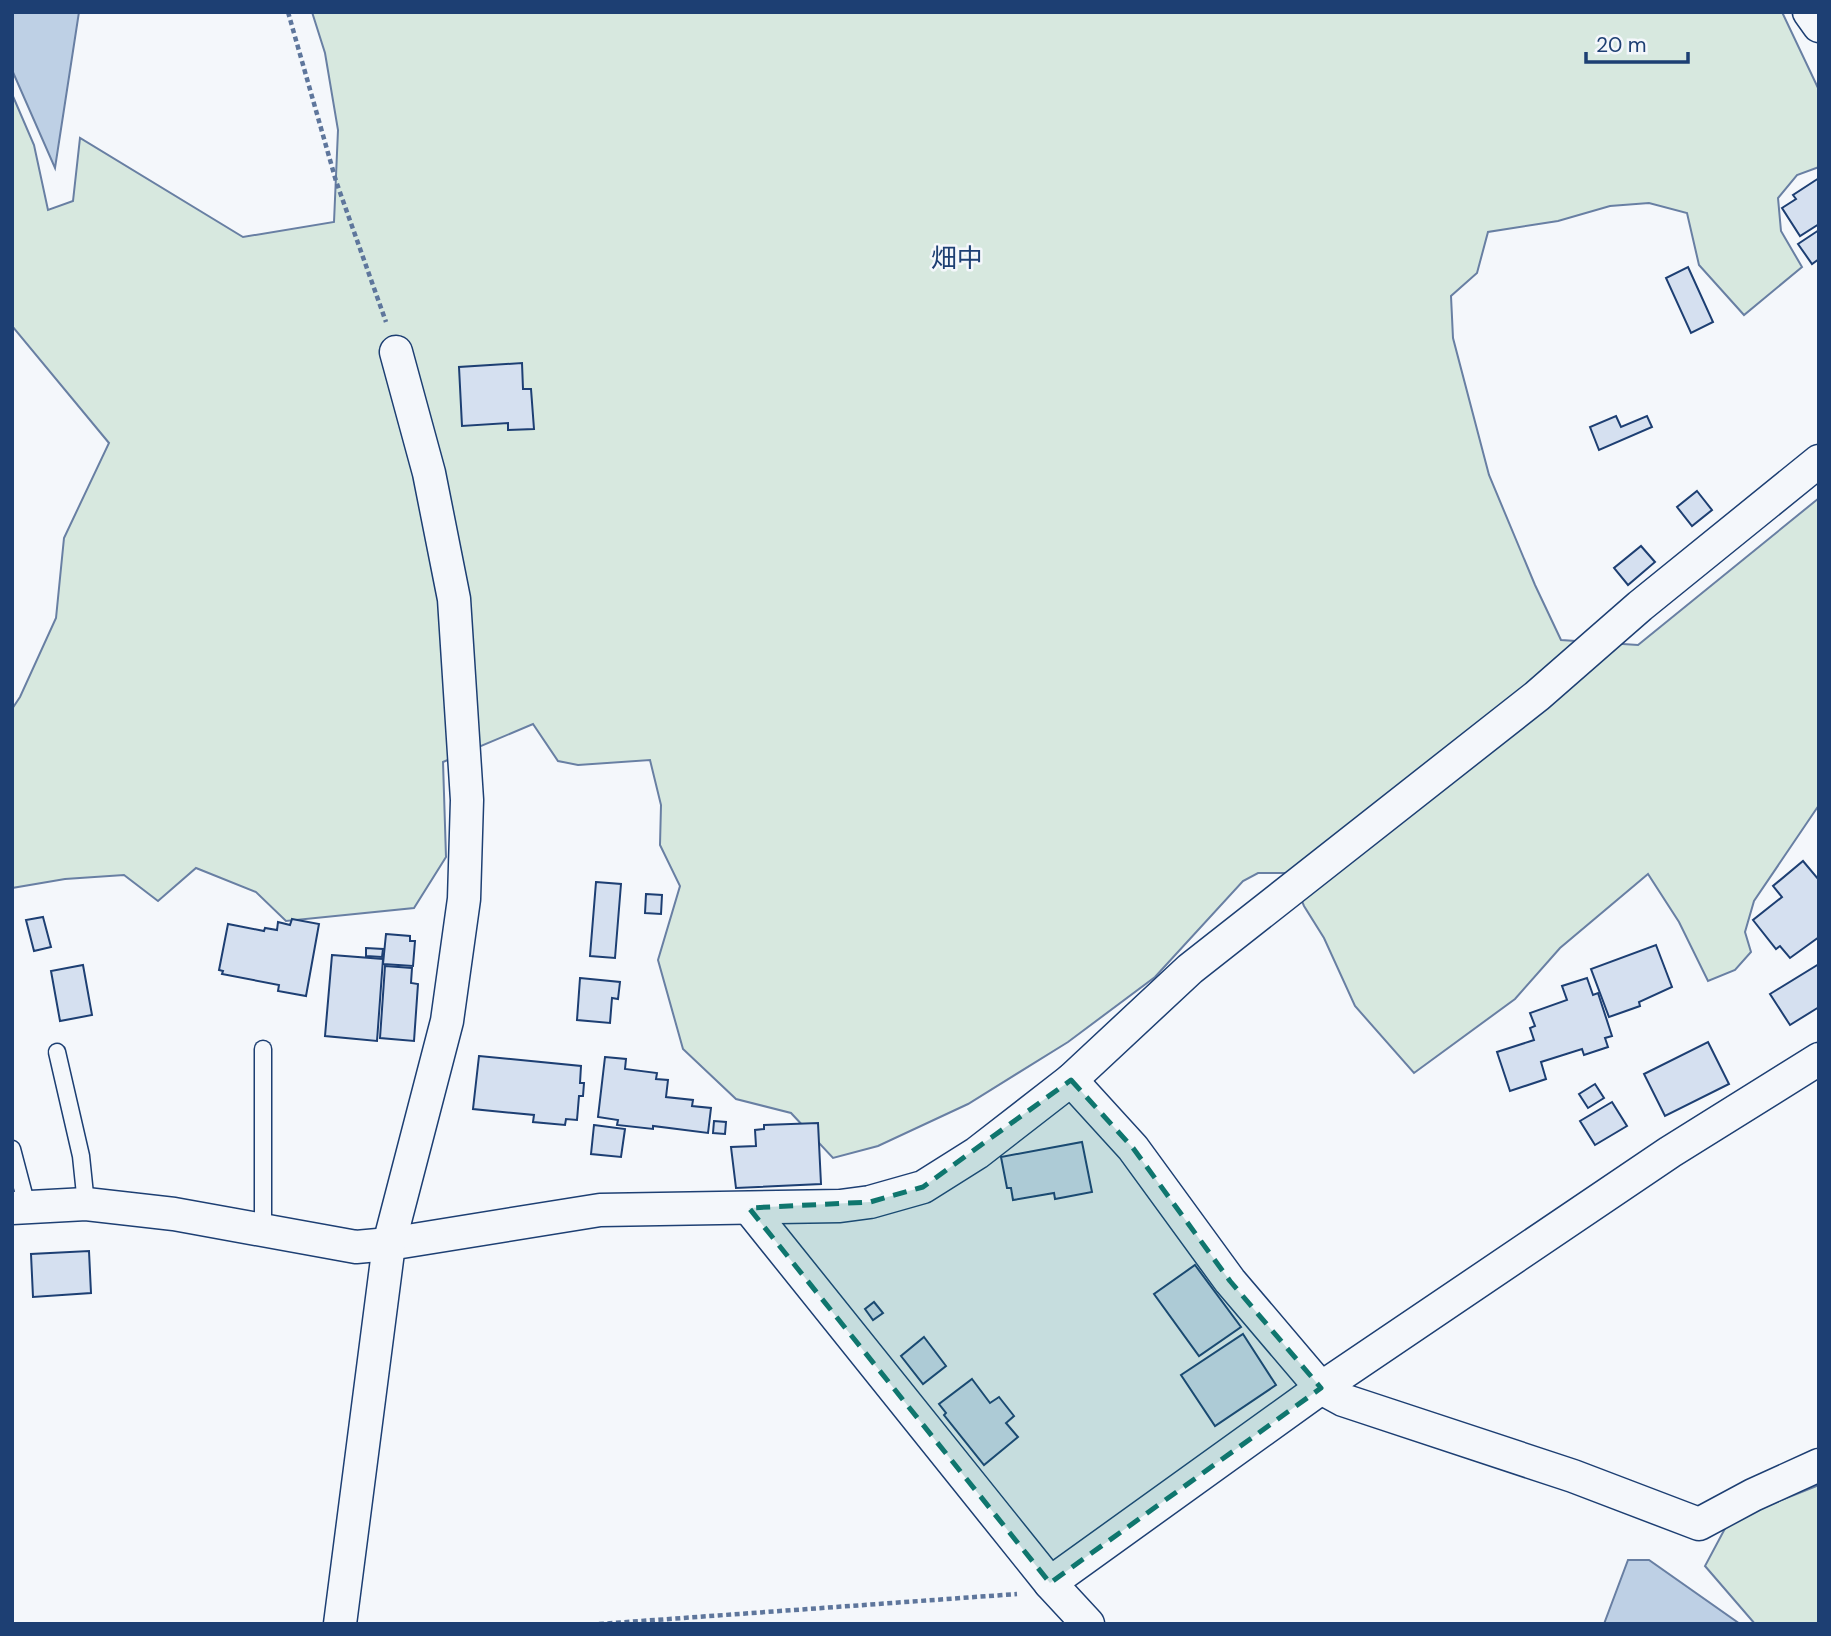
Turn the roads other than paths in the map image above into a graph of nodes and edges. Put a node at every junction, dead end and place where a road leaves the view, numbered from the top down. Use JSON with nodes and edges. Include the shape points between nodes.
{"nodes":[{"id":1,"x":1809,"y":12,"type":"edge"},
{"id":2,"x":1819,"y":26,"type":"edge"},
{"id":3,"x":396,"y":352,"type":"road end"},
{"id":4,"x":1819,"y":461,"type":"edge"},
{"id":5,"x":263,"y":1049,"type":"dead end"},
{"id":6,"x":57,"y":1052,"type":"dead end"},
{"id":7,"x":1819,"y":1059,"type":"edge"},
{"id":8,"x":1071,"y":1080,"type":"junction"},
{"id":9,"x":12,"y":1149,"type":"edge"},
{"id":10,"x":86,"y":1204,"type":"junction"},
{"id":11,"x":20,"y":1207,"type":"edge"},
{"id":12,"x":749,"y":1208,"type":"junction"},
{"id":13,"x":263,"y":1231,"type":"junction"},
{"id":14,"x":389,"y":1244,"type":"junction"},
{"id":15,"x":1321,"y":1388,"type":"junction"},
{"id":16,"x":1819,"y":1465,"type":"edge"},
{"id":17,"x":1054,"y":1587,"type":"junction"},
{"id":18,"x":340,"y":1624,"type":"edge"},
{"id":19,"x":1088,"y":1624,"type":"edge"}],
"edges":[{"from":1,"to":2,"type":"street"},
{"from":3,"to":14,"type":"street","via":[[429,473],[454,599],[467,800],[464,900],[447,1021]]},
{"from":4,"to":8,"type":"street","via":[[1537,696],[1190,969]]},
{"from":5,"to":13,"type":"lane"},
{"from":6,"to":10,"type":"lane","via":[[81,1156]]},
{"from":7,"to":15,"type":"street","via":[[1670,1152]]},
{"from":8,"to":12,"type":"street","via":[[977,1153],[923,1187],[860,1204]]},
{"from":8,"to":15,"type":"street","via":[[1133,1148],[1230,1281]]},
{"from":9,"to":11,"type":"lane"},
{"from":10,"to":11,"type":"street"},
{"from":10,"to":13,"type":"street"},
{"from":12,"to":14,"type":"street","via":[[600,1210]]},
{"from":12,"to":17,"type":"street"},
{"from":13,"to":14,"type":"street","via":[[356,1247]]},
{"from":14,"to":18,"type":"street"},
{"from":15,"to":16,"type":"street","via":[[1343,1400],[1573,1476],[1699,1524]]},
{"from":15,"to":17,"type":"street"},
{"from":17,"to":19,"type":"street"}]}
